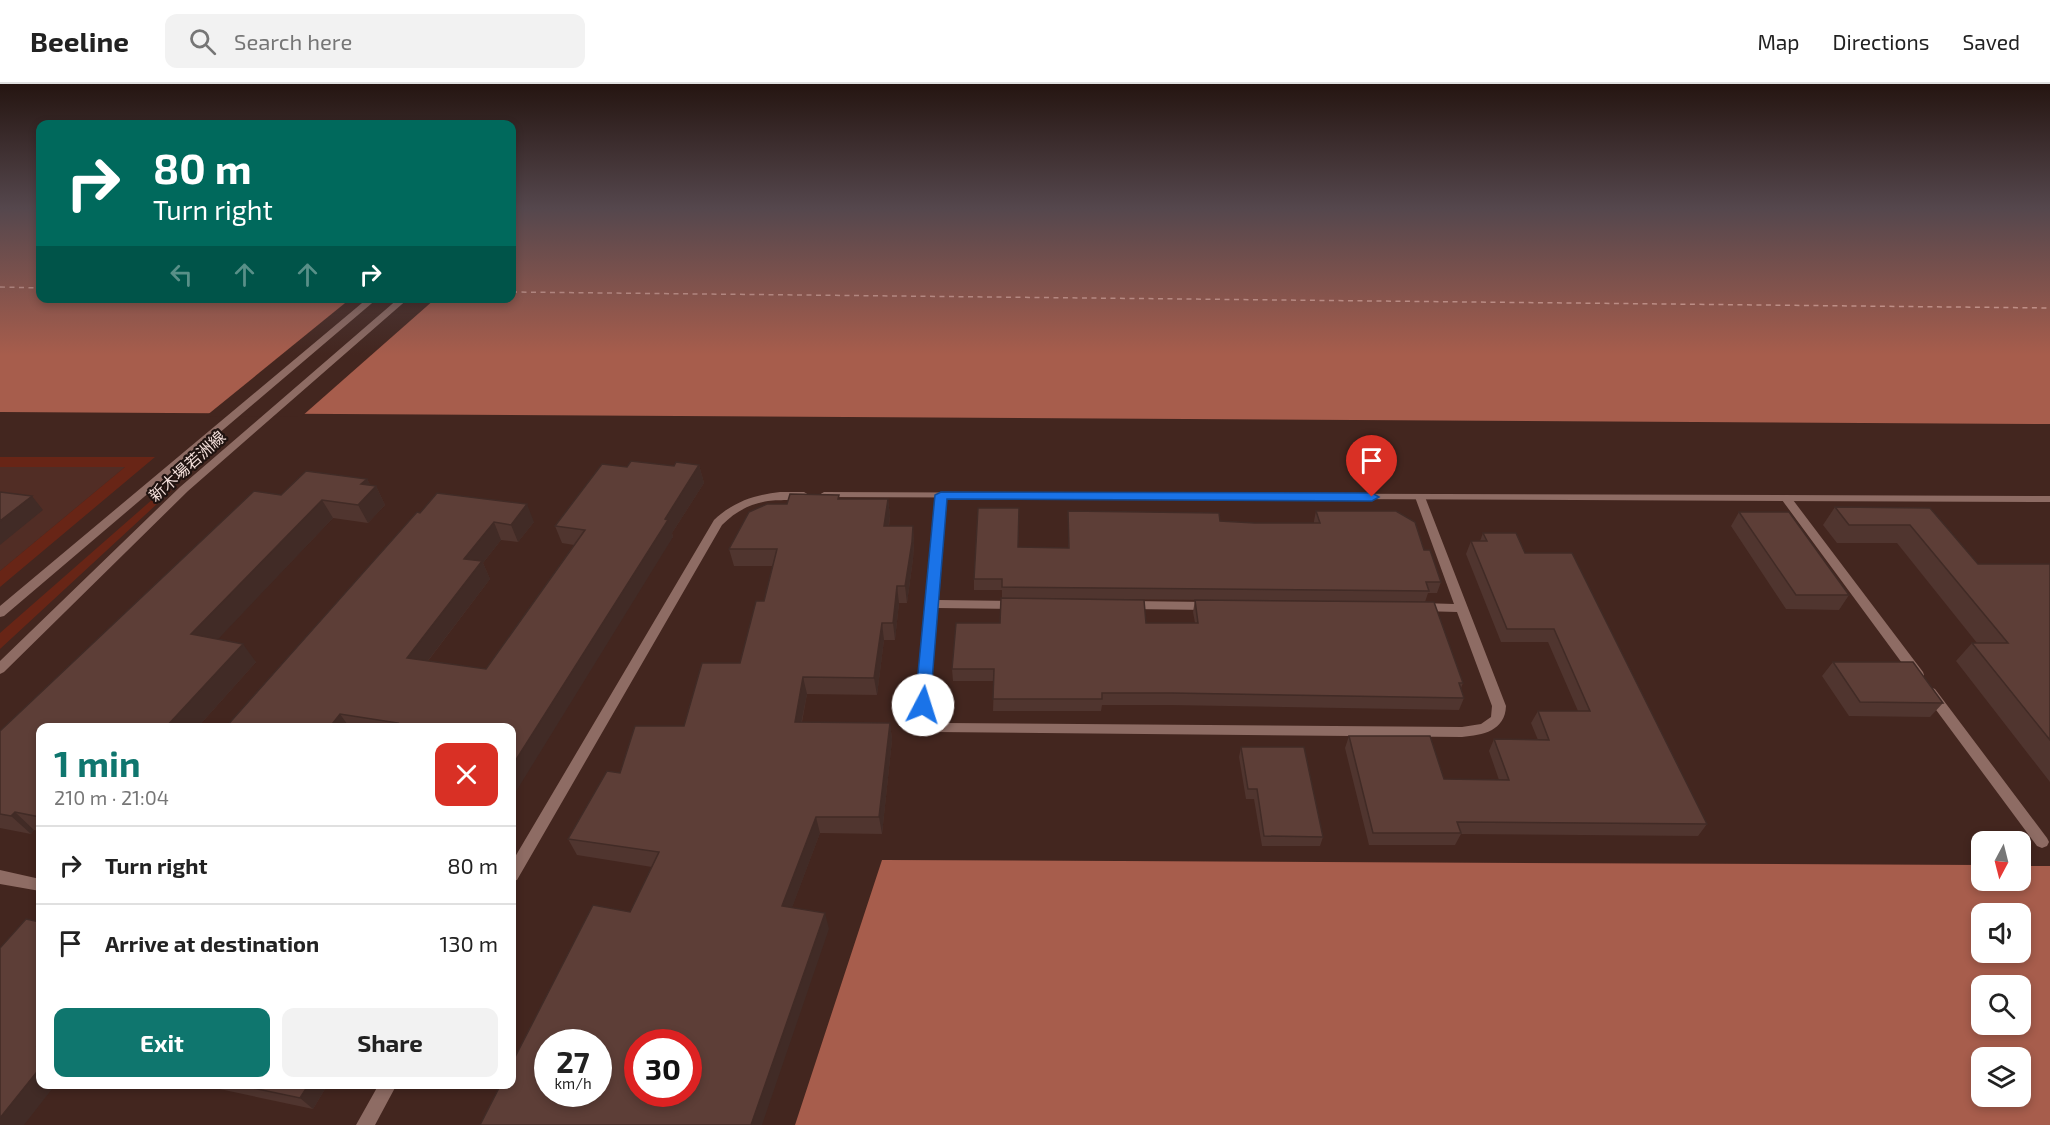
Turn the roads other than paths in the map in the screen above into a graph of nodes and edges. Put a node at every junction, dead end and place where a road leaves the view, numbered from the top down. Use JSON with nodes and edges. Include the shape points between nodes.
{"nodes":[{"id":1,"x":368,"y":303,"type":"edge"},
{"id":2,"x":399,"y":303,"type":"edge"},
{"id":3,"x":941,"y":495,"type":"junction"},
{"id":4,"x":1420,"y":497,"type":"junction"},
{"id":5,"x":1786,"y":498,"type":"junction"},
{"id":6,"x":2050,"y":499,"type":"edge"},
{"id":7,"x":932,"y":604,"type":"junction"},
{"id":8,"x":1026,"y":605,"type":"edge"},
{"id":9,"x":1120,"y":605,"type":"edge"},
{"id":10,"x":1226,"y":606,"type":"edge"},
{"id":11,"x":1403,"y":607,"type":"edge"},
{"id":12,"x":1462,"y":608,"type":"junction"},
{"id":13,"x":0,"y":613,"type":"edge"},
{"id":14,"x":0,"y":669,"type":"edge"},
{"id":15,"x":2042,"y":842,"type":"dead end"},
{"id":16,"x":516,"y":868,"type":"edge"},
{"id":17,"x":0,"y":877,"type":"edge"},
{"id":18,"x":36,"y":884,"type":"edge"},
{"id":19,"x":386,"y":1089,"type":"edge"},
{"id":20,"x":365,"y":1125,"type":"edge"}],
"edges":[{"from":1,"to":13,"type":"street","name":"新木場若洲線"},
{"from":2,"to":14,"type":"street","name":"新木場若洲線","via":[[184,489]]},
{"from":3,"to":4,"type":"street"},
{"from":3,"to":7,"type":"street"},
{"from":3,"to":16,"type":"street","via":[[771,495],[745,503],[724,516]]},
{"from":4,"to":5,"type":"street"},
{"from":4,"to":12,"type":"street"},
{"from":5,"to":6,"type":"street"},
{"from":5,"to":15,"type":"street"},
{"from":7,"to":8,"type":"street"},
{"from":7,"to":12,"type":"street","via":[[923,705],[933,724],[953,729],[1480,730],[1497,721],[1499,706]]},
{"from":9,"to":10,"type":"street"},
{"from":11,"to":12,"type":"street"},
{"from":17,"to":18,"type":"street"},
{"from":19,"to":20,"type":"street"}]}
